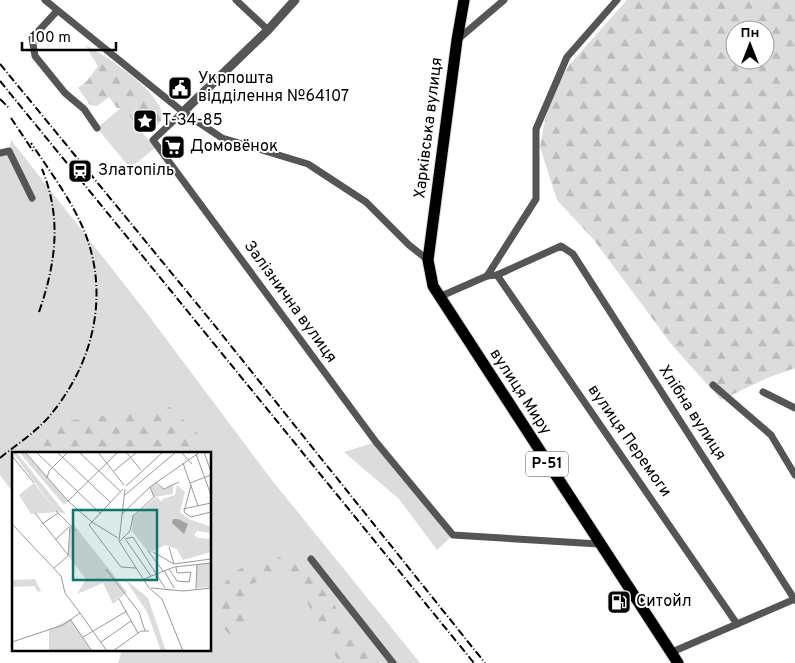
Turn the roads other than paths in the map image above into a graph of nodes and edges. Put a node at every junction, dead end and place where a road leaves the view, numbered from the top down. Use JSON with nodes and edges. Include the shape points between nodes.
{"nodes":[{"id":1,"x":45,"y":0,"type":"edge"},
{"id":2,"x":236,"y":0,"type":"edge"},
{"id":3,"x":295,"y":0,"type":"edge"},
{"id":4,"x":464,"y":0,"type":"edge"},
{"id":5,"x":504,"y":0,"type":"edge"},
{"id":6,"x":617,"y":0,"type":"edge"},
{"id":7,"x":56,"y":11,"type":"junction"},
{"id":8,"x":268,"y":30,"type":"junction"},
{"id":9,"x":457,"y":40,"type":"junction"},
{"id":10,"x":183,"y":112,"type":"junction"},
{"id":11,"x":97,"y":128,"type":"dead end"},
{"id":12,"x":0,"y":153,"type":"edge"},
{"id":13,"x":32,"y":198,"type":"dead end"},
{"id":14,"x":428,"y":260,"type":"junction"},
{"id":15,"x":497,"y":275,"type":"junction"},
{"id":16,"x":487,"y":276,"type":"junction"},
{"id":17,"x":439,"y":297,"type":"junction"},
{"id":18,"x":713,"y":385,"type":"dead end"},
{"id":19,"x":763,"y":392,"type":"dead end"},
{"id":20,"x":795,"y":408,"type":"edge"},
{"id":21,"x":795,"y":475,"type":"edge"},
{"id":22,"x":599,"y":544,"type":"junction"},
{"id":23,"x":311,"y":559,"type":"dead end"},
{"id":24,"x":795,"y":599,"type":"edge"},
{"id":25,"x":737,"y":624,"type":"junction"},
{"id":26,"x":672,"y":652,"type":"junction"},
{"id":27,"x":393,"y":663,"type":"edge"},
{"id":28,"x":678,"y":663,"type":"edge"}],
"edges":[{"from":1,"to":7,"type":"street"},
{"from":2,"to":8,"type":"street"},
{"from":3,"to":8,"type":"street"},
{"from":4,"to":9,"type":"main road","name":"Харківська вулиця","number":"Р-51"},
{"from":5,"to":9,"type":"street"},
{"from":6,"to":16,"type":"street","via":[[568,57],[536,129],[536,199]]},
{"from":7,"to":10,"type":"street"},
{"from":7,"to":11,"type":"street","via":[[32,38],[35,56],[65,93],[84,109]]},
{"from":8,"to":10,"type":"street"},
{"from":9,"to":14,"type":"main road","name":"Харківська вулиця","number":"Р-51"},
{"from":10,"to":14,"type":"street","via":[[222,138],[308,164],[366,202]]},
{"from":10,"to":22,"type":"street","name":"Залізнична вулиця","via":[[153,140],[376,442],[453,535]]},
{"from":12,"to":13,"type":"street","via":[[9,151]]},
{"from":14,"to":17,"type":"main road","name":"вулиця Миру","number":"Р-51","via":[[433,286]]},
{"from":15,"to":16,"type":"street"},
{"from":15,"to":24,"type":"street","name":"Хлібна вулиця","via":[[561,246],[574,254]]},
{"from":15,"to":25,"type":"street","name":"вулиця Перемоги"},
{"from":16,"to":17,"type":"street"},
{"from":17,"to":22,"type":"main road","name":"вулиця Миру","number":"Р-51"},
{"from":18,"to":21,"type":"street","via":[[771,435]]},
{"from":19,"to":20,"type":"street"},
{"from":22,"to":26,"type":"main road","name":"вулиця Миру","number":"Р-51"},
{"from":23,"to":27,"type":"street"},
{"from":24,"to":25,"type":"street"},
{"from":25,"to":26,"type":"street"},
{"from":26,"to":28,"type":"main road","name":"вулиця Миру","number":"Р-51"}]}
